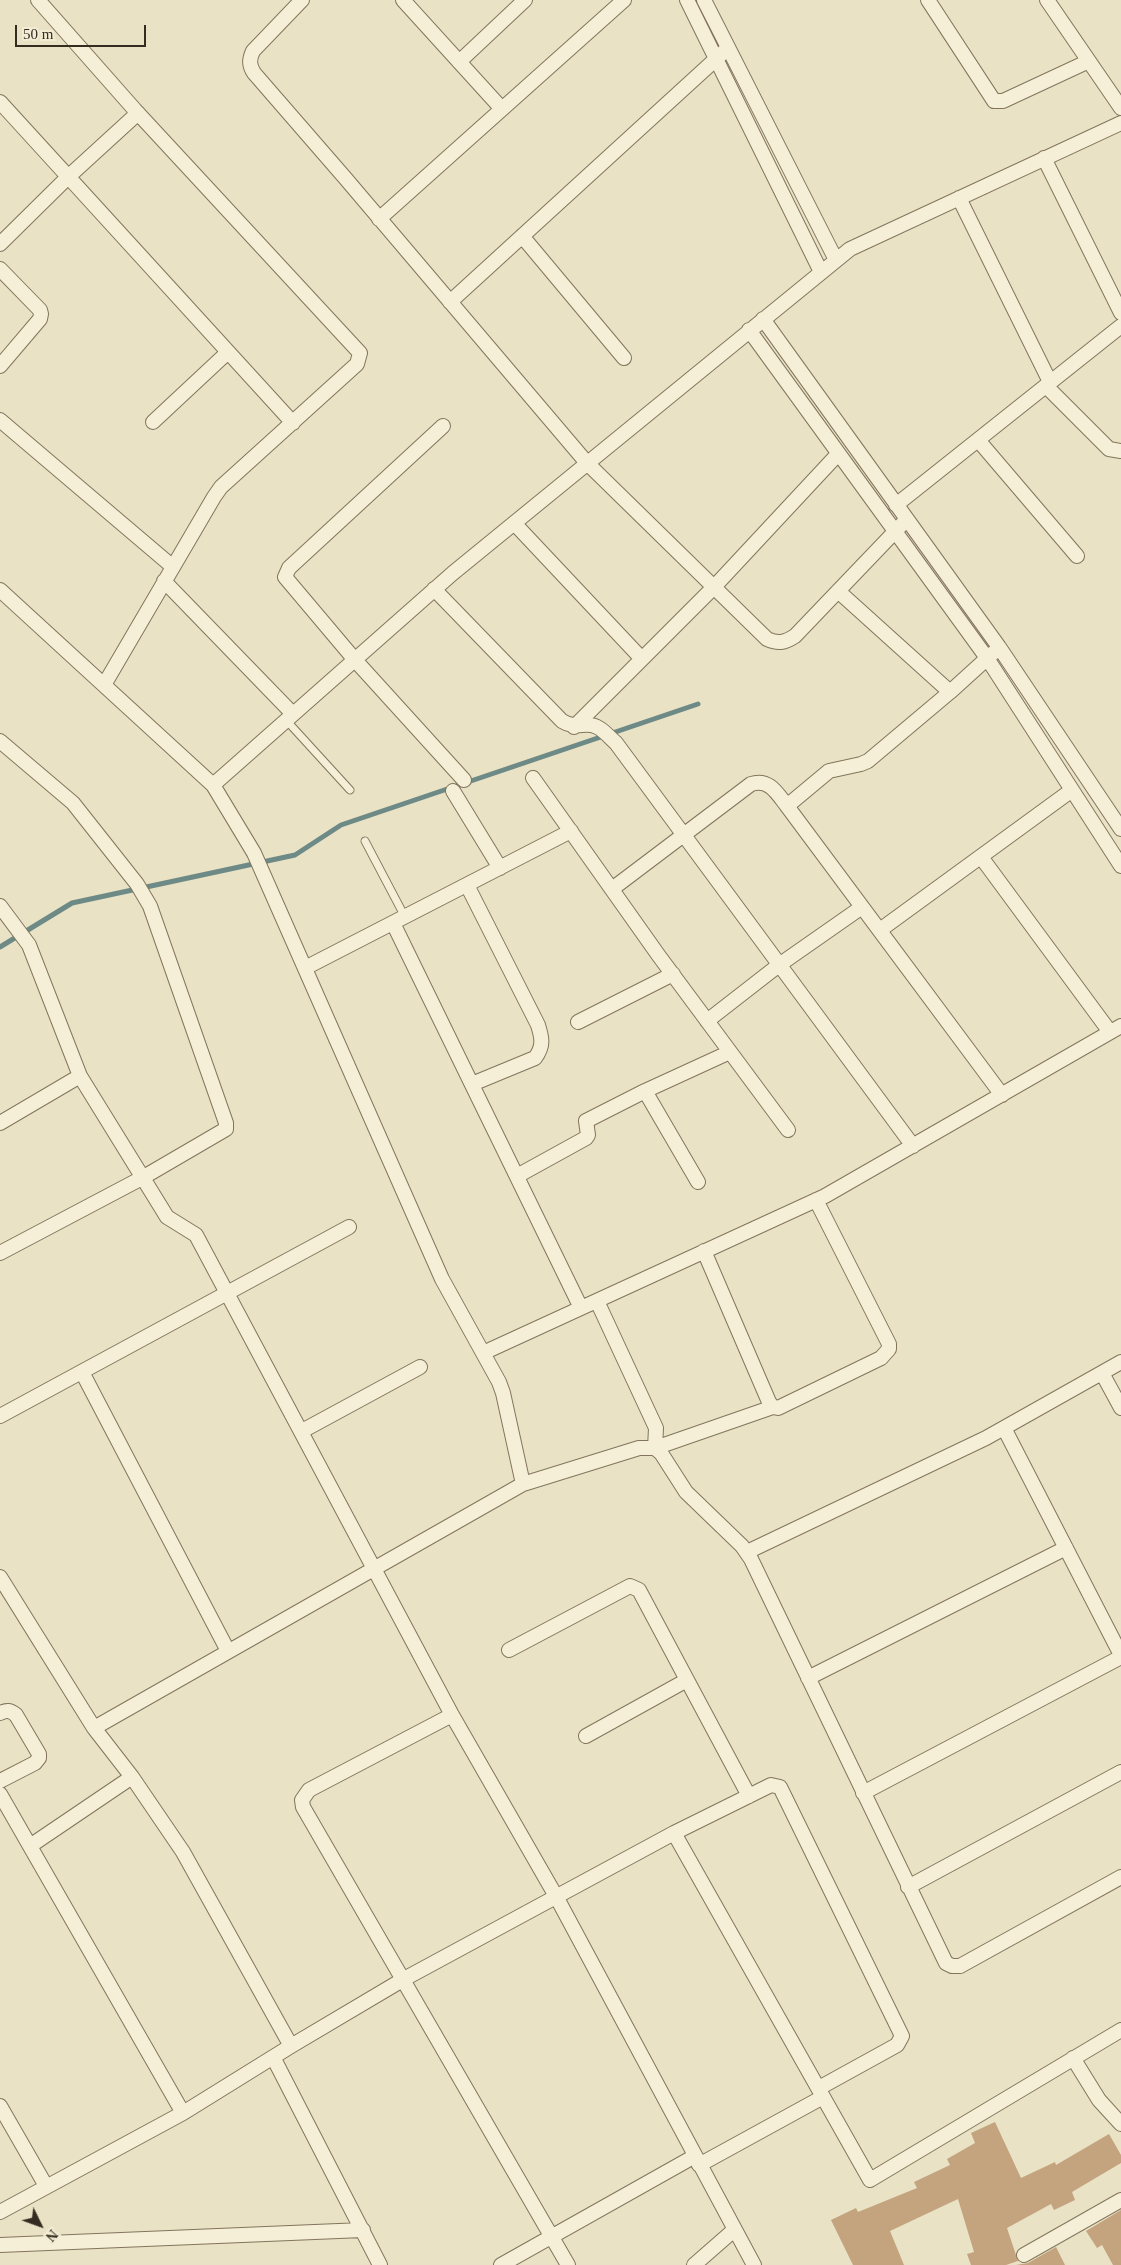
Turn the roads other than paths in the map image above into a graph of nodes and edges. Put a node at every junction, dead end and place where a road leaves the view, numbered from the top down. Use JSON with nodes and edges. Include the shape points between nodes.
{"nodes":[{"id":1,"x":38,"y":0,"type":"edge"},
{"id":2,"x":302,"y":0,"type":"edge"},
{"id":3,"x":404,"y":0,"type":"edge"},
{"id":4,"x":525,"y":0,"type":"edge"},
{"id":5,"x":624,"y":0,"type":"edge"},
{"id":6,"x":686,"y":0,"type":"edge"},
{"id":7,"x":704,"y":0,"type":"edge"},
{"id":8,"x":928,"y":0,"type":"edge"},
{"id":9,"x":1047,"y":0,"type":"edge"},
{"id":10,"x":728,"y":48,"type":"junction"},
{"id":11,"x":716,"y":59,"type":"junction"},
{"id":12,"x":1089,"y":61,"type":"junction"},
{"id":13,"x":459,"y":62,"type":"junction"},
{"id":14,"x":0,"y":102,"type":"edge"},
{"id":15,"x":1121,"y":108,"type":"edge"},
{"id":16,"x":502,"y":109,"type":"junction"},
{"id":17,"x":138,"y":113,"type":"junction"},
{"id":18,"x":1121,"y":123,"type":"edge"},
{"id":19,"x":1044,"y":158,"type":"junction"},
{"id":20,"x":68,"y":177,"type":"junction"},
{"id":21,"x":958,"y":198,"type":"junction"},
{"id":22,"x":379,"y":219,"type":"junction"},
{"id":23,"x":522,"y":236,"type":"junction"},
{"id":24,"x":0,"y":244,"type":"edge"},
{"id":25,"x":836,"y":260,"type":"junction"},
{"id":26,"x":0,"y":269,"type":"edge"},
{"id":27,"x":821,"y":272,"type":"junction"},
{"id":28,"x":450,"y":302,"type":"junction"},
{"id":29,"x":1121,"y":313,"type":"edge"},
{"id":30,"x":763,"y":319,"type":"junction"},
{"id":31,"x":1121,"y":326,"type":"edge"},
{"id":32,"x":749,"y":330,"type":"junction"},
{"id":33,"x":228,"y":352,"type":"junction"},
{"id":34,"x":624,"y":358,"type":"dead end"},
{"id":35,"x":0,"y":366,"type":"edge"},
{"id":36,"x":1048,"y":384,"type":"junction"},
{"id":37,"x":0,"y":420,"type":"edge"},
{"id":38,"x":154,"y":422,"type":"dead end"},
{"id":39,"x":293,"y":422,"type":"junction"},
{"id":40,"x":442,"y":426,"type":"dead end"},
{"id":41,"x":978,"y":440,"type":"junction"},
{"id":42,"x":1121,"y":451,"type":"edge"},
{"id":43,"x":838,"y":454,"type":"junction"},
{"id":44,"x":587,"y":463,"type":"junction"},
{"id":45,"x":896,"y":504,"type":"junction"},
{"id":46,"x":907,"y":519,"type":"junction"},
{"id":47,"x":514,"y":523,"type":"junction"},
{"id":48,"x":894,"y":531,"type":"junction"},
{"id":49,"x":1077,"y":556,"type":"dead end"},
{"id":50,"x":173,"y":567,"type":"junction"},
{"id":51,"x":164,"y":581,"type":"junction"},
{"id":52,"x":714,"y":587,"type":"junction"},
{"id":53,"x":434,"y":589,"type":"junction"},
{"id":54,"x":0,"y":590,"type":"edge"},
{"id":55,"x":838,"y":591,"type":"junction"},
{"id":56,"x":999,"y":647,"type":"junction"},
{"id":57,"x":987,"y":658,"type":"junction"},
{"id":58,"x":642,"y":659,"type":"junction"},
{"id":59,"x":355,"y":660,"type":"junction"},
{"id":60,"x":104,"y":685,"type":"junction"},
{"id":61,"x":950,"y":692,"type":"junction"},
{"id":62,"x":290,"y":717,"type":"junction"},
{"id":63,"x":574,"y":727,"type":"junction"},
{"id":64,"x":0,"y":741,"type":"edge"},
{"id":65,"x":533,"y":778,"type":"dead end"},
{"id":66,"x":464,"y":780,"type":"dead end"},
{"id":67,"x":213,"y":785,"type":"junction"},
{"id":68,"x":350,"y":790,"type":"dead end"},
{"id":69,"x":1072,"y":790,"type":"junction"},
{"id":70,"x":453,"y":791,"type":"dead end"},
{"id":71,"x":787,"y":806,"type":"junction"},
{"id":72,"x":1121,"y":829,"type":"edge"},
{"id":73,"x":571,"y":831,"type":"junction"},
{"id":74,"x":684,"y":835,"type":"junction"},
{"id":75,"x":365,"y":841,"type":"dead end"},
{"id":76,"x":981,"y":857,"type":"junction"},
{"id":77,"x":1121,"y":866,"type":"edge"},
{"id":78,"x":500,"y":868,"type":"junction"},
{"id":79,"x":467,"y":885,"type":"junction"},
{"id":80,"x":612,"y":889,"type":"junction"},
{"id":81,"x":862,"y":906,"type":"junction"},
{"id":82,"x":5,"y":911,"type":"edge"},
{"id":83,"x":399,"y":920,"type":"junction"},
{"id":84,"x":880,"y":930,"type":"junction"},
{"id":85,"x":779,"y":965,"type":"junction"},
{"id":86,"x":305,"y":968,"type":"junction"},
{"id":87,"x":673,"y":974,"type":"junction"},
{"id":88,"x":707,"y":1021,"type":"junction"},
{"id":89,"x":578,"y":1022,"type":"dead end"},
{"id":90,"x":1116,"y":1029,"type":"edge"},
{"id":91,"x":730,"y":1052,"type":"junction"},
{"id":92,"x":80,"y":1076,"type":"junction"},
{"id":93,"x":472,"y":1084,"type":"junction"},
{"id":94,"x":645,"y":1091,"type":"junction"},
{"id":95,"x":1002,"y":1094,"type":"junction"},
{"id":96,"x":0,"y":1123,"type":"edge"},
{"id":97,"x":788,"y":1130,"type":"dead end"},
{"id":98,"x":913,"y":1146,"type":"junction"},
{"id":99,"x":517,"y":1176,"type":"junction"},
{"id":100,"x":142,"y":1178,"type":"junction"},
{"id":101,"x":698,"y":1182,"type":"dead end"},
{"id":102,"x":816,"y":1200,"type":"junction"},
{"id":103,"x":349,"y":1227,"type":"dead end"},
{"id":104,"x":704,"y":1251,"type":"junction"},
{"id":105,"x":0,"y":1253,"type":"edge"},
{"id":106,"x":226,"y":1294,"type":"junction"},
{"id":107,"x":597,"y":1301,"type":"junction"},
{"id":108,"x":581,"y":1308,"type":"junction"},
{"id":109,"x":483,"y":1353,"type":"junction"},
{"id":110,"x":1121,"y":1362,"type":"edge"},
{"id":111,"x":420,"y":1367,"type":"dead end"},
{"id":112,"x":82,"y":1372,"type":"junction"},
{"id":113,"x":1102,"y":1373,"type":"junction"},
{"id":114,"x":773,"y":1407,"type":"junction"},
{"id":115,"x":1121,"y":1408,"type":"edge"},
{"id":116,"x":0,"y":1416,"type":"edge"},
{"id":117,"x":1004,"y":1428,"type":"junction"},
{"id":118,"x":302,"y":1431,"type":"junction"},
{"id":119,"x":655,"y":1448,"type":"junction"},
{"id":120,"x":523,"y":1484,"type":"junction"},
{"id":121,"x":1066,"y":1548,"type":"junction"},
{"id":122,"x":747,"y":1552,"type":"junction"},
{"id":123,"x":374,"y":1568,"type":"junction"},
{"id":124,"x":0,"y":1577,"type":"edge"},
{"id":125,"x":509,"y":1650,"type":"dead end"},
{"id":126,"x":228,"y":1651,"type":"junction"},
{"id":127,"x":1121,"y":1656,"type":"edge"},
{"id":128,"x":808,"y":1678,"type":"junction"},
{"id":129,"x":687,"y":1680,"type":"junction"},
{"id":130,"x":0,"y":1713,"type":"edge"},
{"id":131,"x":452,"y":1715,"type":"junction"},
{"id":132,"x":94,"y":1728,"type":"junction"},
{"id":133,"x":586,"y":1736,"type":"dead end"},
{"id":134,"x":1121,"y":1772,"type":"edge"},
{"id":135,"x":132,"y":1777,"type":"junction"},
{"id":136,"x":0,"y":1781,"type":"edge"},
{"id":137,"x":863,"y":1793,"type":"junction"},
{"id":138,"x":0,"y":1794,"type":"edge"},
{"id":139,"x":749,"y":1796,"type":"junction"},
{"id":140,"x":674,"y":1833,"type":"junction"},
{"id":141,"x":30,"y":1846,"type":"junction"},
{"id":142,"x":1121,"y":1877,"type":"edge"},
{"id":143,"x":908,"y":1887,"type":"junction"},
{"id":144,"x":557,"y":1898,"type":"junction"},
{"id":145,"x":404,"y":1980,"type":"junction"},
{"id":146,"x":1121,"y":2030,"type":"edge"},
{"id":147,"x":291,"y":2046,"type":"junction"},
{"id":148,"x":273,"y":2057,"type":"junction"},
{"id":149,"x":1073,"y":2058,"type":"junction"},
{"id":150,"x":821,"y":2092,"type":"junction"},
{"id":151,"x":0,"y":2106,"type":"edge"},
{"id":152,"x":183,"y":2113,"type":"junction"},
{"id":153,"x":1121,"y":2124,"type":"edge"},
{"id":154,"x":697,"y":2161,"type":"junction"},
{"id":155,"x":46,"y":2186,"type":"junction"},
{"id":156,"x":1121,"y":2200,"type":"edge"},
{"id":157,"x":0,"y":2212,"type":"edge"},
{"id":158,"x":363,"y":2230,"type":"junction"},
{"id":159,"x":734,"y":2230,"type":"junction"},
{"id":160,"x":552,"y":2235,"type":"junction"},
{"id":161,"x":0,"y":2246,"type":"edge"},
{"id":162,"x":1024,"y":2255,"type":"dead end"},
{"id":163,"x":380,"y":2265,"type":"edge"},
{"id":164,"x":501,"y":2265,"type":"edge"},
{"id":165,"x":568,"y":2265,"type":"edge"},
{"id":166,"x":694,"y":2265,"type":"edge"},
{"id":167,"x":754,"y":2265,"type":"edge"}],
"edges":[{"from":1,"to":17,"type":"street"},
{"from":2,"to":22,"type":"street","via":[[253,51],[250,66]]},
{"from":3,"to":13,"type":"street"},
{"from":4,"to":13,"type":"street"},
{"from":5,"to":16,"type":"street"},
{"from":6,"to":11,"type":"street"},
{"from":7,"to":10,"type":"street"},
{"from":8,"to":12,"type":"street","via":[[994,101],[1003,101]]},
{"from":9,"to":12,"type":"street"},
{"from":10,"to":11,"type":"street"},
{"from":10,"to":25,"type":"street"},
{"from":11,"to":23,"type":"street"},
{"from":11,"to":27,"type":"street"},
{"from":12,"to":15,"type":"street"},
{"from":13,"to":16,"type":"street"},
{"from":14,"to":20,"type":"street"},
{"from":16,"to":22,"type":"street"},
{"from":17,"to":20,"type":"street"},
{"from":17,"to":39,"type":"street","via":[[360,353],[357,364]]},
{"from":18,"to":19,"type":"street"},
{"from":19,"to":21,"type":"street"},
{"from":19,"to":29,"type":"street"},
{"from":20,"to":24,"type":"street"},
{"from":20,"to":33,"type":"street"},
{"from":21,"to":25,"type":"street","via":[[850,249]]},
{"from":21,"to":36,"type":"street"},
{"from":22,"to":28,"type":"street"},
{"from":23,"to":28,"type":"street"},
{"from":23,"to":34,"type":"street"},
{"from":25,"to":27,"type":"street"},
{"from":26,"to":35,"type":"street","via":[[41,314]]},
{"from":27,"to":30,"type":"street"},
{"from":28,"to":44,"type":"street"},
{"from":30,"to":32,"type":"street"},
{"from":30,"to":45,"type":"street"},
{"from":31,"to":36,"type":"street"},
{"from":32,"to":43,"type":"street"},
{"from":32,"to":44,"type":"street"},
{"from":33,"to":38,"type":"street"},
{"from":33,"to":39,"type":"street"},
{"from":36,"to":41,"type":"street"},
{"from":36,"to":42,"type":"street","via":[[1109,449]]},
{"from":37,"to":50,"type":"street"},
{"from":39,"to":50,"type":"street","via":[[222,487]]},
{"from":40,"to":59,"type":"street","via":[[286,573],[288,582]]},
{"from":41,"to":45,"type":"street"},
{"from":41,"to":49,"type":"street"},
{"from":43,"to":48,"type":"street"},
{"from":43,"to":52,"type":"street"},
{"from":44,"to":47,"type":"street"},
{"from":44,"to":52,"type":"street"},
{"from":45,"to":46,"type":"street"},
{"from":46,"to":48,"type":"street"},
{"from":46,"to":56,"type":"street"},
{"from":47,"to":53,"type":"street"},
{"from":47,"to":58,"type":"street"},
{"from":48,"to":55,"type":"street"},
{"from":48,"to":57,"type":"street"},
{"from":50,"to":51,"type":"street"},
{"from":51,"to":60,"type":"street"},
{"from":51,"to":62,"type":"street"},
{"from":52,"to":55,"type":"street","via":[[767,639],[776,643],[786,642],[795,636]]},
{"from":52,"to":58,"type":"street"},
{"from":53,"to":59,"type":"street"},
{"from":53,"to":63,"type":"street","via":[[562,721]]},
{"from":54,"to":60,"type":"street"},
{"from":55,"to":61,"type":"street"},
{"from":56,"to":57,"type":"street"},
{"from":56,"to":72,"type":"street"},
{"from":57,"to":61,"type":"street"},
{"from":57,"to":69,"type":"street"},
{"from":58,"to":63,"type":"street"},
{"from":59,"to":62,"type":"street"},
{"from":59,"to":66,"type":"street"},
{"from":60,"to":67,"type":"street"},
{"from":61,"to":71,"type":"street","via":[[868,761],[829,771]]},
{"from":62,"to":67,"type":"street"},
{"from":62,"to":68,"type":"lane"},
{"from":63,"to":74,"type":"street","via":[[598,727],[616,743]]},
{"from":64,"to":100,"type":"street","via":[[74,803],[137,884],[150,906],[226,1122],[226,1129]]},
{"from":65,"to":73,"type":"street"},
{"from":67,"to":86,"type":"street","via":[[254,853]]},
{"from":69,"to":76,"type":"street"},
{"from":69,"to":77,"type":"street"},
{"from":70,"to":78,"type":"street"},
{"from":71,"to":74,"type":"street","via":[[766,783],[758,782]]},
{"from":71,"to":81,"type":"street"},
{"from":73,"to":78,"type":"street"},
{"from":73,"to":80,"type":"street"},
{"from":74,"to":80,"type":"street"},
{"from":74,"to":85,"type":"street"},
{"from":75,"to":83,"type":"lane"},
{"from":76,"to":84,"type":"street"},
{"from":76,"to":90,"type":"street"},
{"from":78,"to":79,"type":"street"},
{"from":79,"to":83,"type":"street"},
{"from":79,"to":93,"type":"street","via":[[538,1024],[543,1040],[535,1058]]},
{"from":80,"to":87,"type":"street"},
{"from":81,"to":84,"type":"street"},
{"from":81,"to":85,"type":"street"},
{"from":82,"to":92,"type":"street","via":[[29,945]]},
{"from":83,"to":86,"type":"street"},
{"from":83,"to":93,"type":"street"},
{"from":84,"to":95,"type":"street"},
{"from":85,"to":88,"type":"street"},
{"from":85,"to":98,"type":"street"},
{"from":86,"to":109,"type":"street","via":[[442,1279]]},
{"from":87,"to":88,"type":"street"},
{"from":87,"to":89,"type":"street"},
{"from":88,"to":91,"type":"street"},
{"from":90,"to":95,"type":"street"},
{"from":91,"to":94,"type":"street"},
{"from":91,"to":97,"type":"street"},
{"from":92,"to":96,"type":"street"},
{"from":92,"to":100,"type":"street"},
{"from":93,"to":99,"type":"street"},
{"from":94,"to":99,"type":"street","via":[[586,1121],[586,1138]]},
{"from":94,"to":101,"type":"street"},
{"from":95,"to":98,"type":"street"},
{"from":98,"to":102,"type":"street"},
{"from":99,"to":108,"type":"street"},
{"from":100,"to":105,"type":"street"},
{"from":100,"to":106,"type":"street","via":[[167,1217],[196,1235]]},
{"from":102,"to":104,"type":"street"},
{"from":102,"to":114,"type":"street","via":[[889,1349],[881,1358],[778,1408]]},
{"from":103,"to":106,"type":"street"},
{"from":104,"to":107,"type":"street"},
{"from":104,"to":114,"type":"street"},
{"from":106,"to":112,"type":"street"},
{"from":106,"to":118,"type":"street"},
{"from":107,"to":108,"type":"street"},
{"from":107,"to":119,"type":"street","via":[[656,1428]]},
{"from":108,"to":109,"type":"street"},
{"from":109,"to":120,"type":"street","via":[[503,1393]]},
{"from":110,"to":113,"type":"street"},
{"from":111,"to":118,"type":"street"},
{"from":112,"to":116,"type":"street"},
{"from":112,"to":126,"type":"street"},
{"from":113,"to":115,"type":"street"},
{"from":113,"to":117,"type":"street"},
{"from":114,"to":119,"type":"street"},
{"from":117,"to":121,"type":"street"},
{"from":117,"to":122,"type":"street"},
{"from":118,"to":123,"type":"street"},
{"from":119,"to":120,"type":"street","via":[[639,1448]]},
{"from":119,"to":122,"type":"street","via":[[686,1492]]},
{"from":120,"to":123,"type":"street"},
{"from":121,"to":127,"type":"street"},
{"from":121,"to":128,"type":"street"},
{"from":122,"to":128,"type":"street"},
{"from":123,"to":126,"type":"street"},
{"from":123,"to":131,"type":"street"},
{"from":124,"to":132,"type":"street"},
{"from":125,"to":129,"type":"street","via":[[635,1586]]},
{"from":126,"to":132,"type":"street"},
{"from":127,"to":137,"type":"street"},
{"from":128,"to":137,"type":"street"},
{"from":129,"to":133,"type":"street"},
{"from":129,"to":139,"type":"street"},
{"from":130,"to":136,"type":"street","via":[[6,1710],[16,1715],[39,1754],[35,1763]]},
{"from":131,"to":144,"type":"street"},
{"from":131,"to":145,"type":"street","via":[[310,1790],[302,1800],[303,1807]]},
{"from":132,"to":135,"type":"street"},
{"from":134,"to":143,"type":"street"},
{"from":135,"to":141,"type":"street"},
{"from":135,"to":147,"type":"street","via":[[183,1852]]},
{"from":137,"to":143,"type":"street"},
{"from":138,"to":141,"type":"street"},
{"from":139,"to":140,"type":"street"},
{"from":139,"to":150,"type":"street","via":[[771,1785],[780,1787],[902,2036],[897,2046]]},
{"from":140,"to":144,"type":"street"},
{"from":140,"to":150,"type":"street"},
{"from":141,"to":152,"type":"street"},
{"from":142,"to":143,"type":"street","via":[[960,1966],[946,1963]]},
{"from":144,"to":145,"type":"street"},
{"from":144,"to":154,"type":"street"},
{"from":145,"to":147,"type":"street"},
{"from":145,"to":160,"type":"street"},
{"from":146,"to":149,"type":"street"},
{"from":147,"to":148,"type":"street"},
{"from":148,"to":152,"type":"street"},
{"from":148,"to":158,"type":"street"},
{"from":149,"to":150,"type":"street","via":[[870,2180]]},
{"from":149,"to":153,"type":"street","via":[[1099,2100]]},
{"from":150,"to":154,"type":"street"},
{"from":151,"to":155,"type":"street"},
{"from":152,"to":155,"type":"street"},
{"from":154,"to":159,"type":"street"},
{"from":154,"to":160,"type":"street"},
{"from":155,"to":157,"type":"street"},
{"from":156,"to":162,"type":"street"},
{"from":158,"to":161,"type":"street"},
{"from":158,"to":163,"type":"street"},
{"from":159,"to":166,"type":"street"},
{"from":159,"to":167,"type":"street"},
{"from":160,"to":164,"type":"street"},
{"from":160,"to":165,"type":"street"}]}
